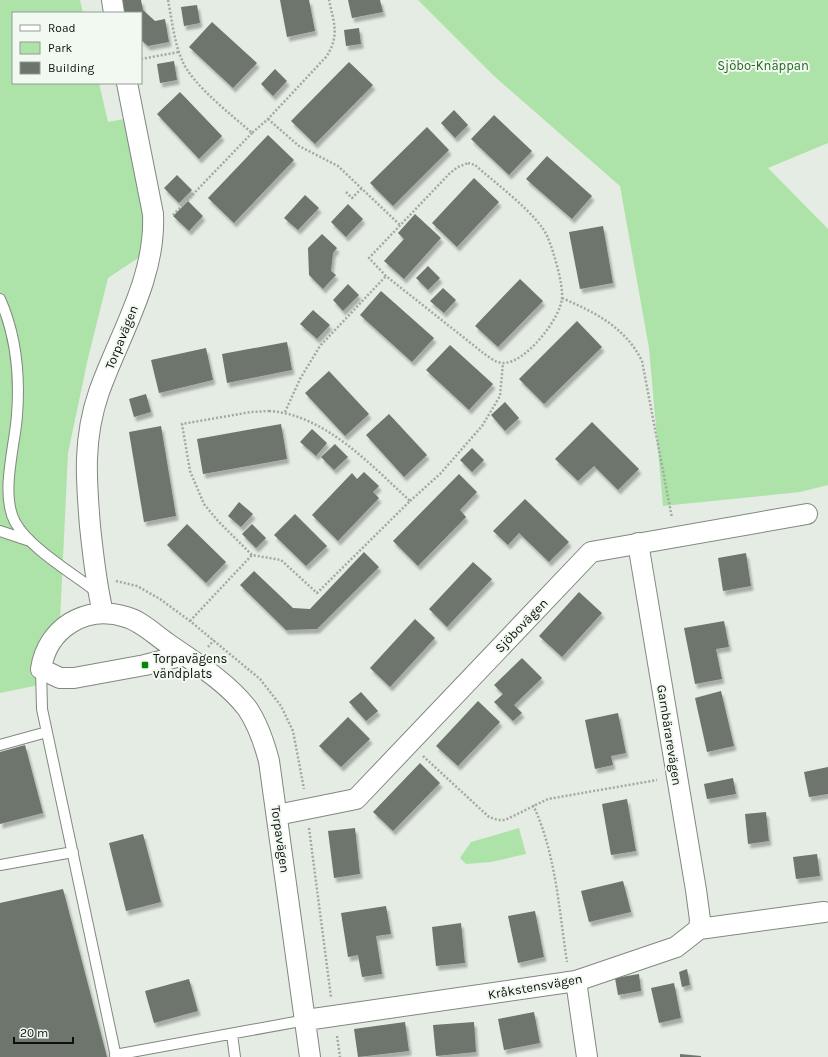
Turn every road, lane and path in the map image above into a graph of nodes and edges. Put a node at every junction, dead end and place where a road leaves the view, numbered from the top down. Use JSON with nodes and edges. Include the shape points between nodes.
{"nodes":[{"id":1,"x":112,"y":0,"type":"edge"},
{"id":2,"x":168,"y":0,"type":"edge"},
{"id":3,"x":329,"y":0,"type":"edge"},
{"id":4,"x":114,"y":12,"type":"edge"},
{"id":5,"x":179,"y":52,"type":"junction"},
{"id":6,"x":142,"y":59,"type":"edge"},
{"id":7,"x":127,"y":84,"type":"edge"},
{"id":8,"x":268,"y":119,"type":"junction"},
{"id":9,"x":252,"y":133,"type":"junction"},
{"id":10,"x":362,"y":188,"type":"junction"},
{"id":11,"x":346,"y":192,"type":"dead end"},
{"id":12,"x":194,"y":194,"type":"dead end"},
{"id":13,"x":401,"y":226,"type":"junction"},
{"id":14,"x":386,"y":276,"type":"junction"},
{"id":15,"x":562,"y":298,"type":"junction"},
{"id":16,"x":0,"y":299,"type":"edge"},
{"id":17,"x":503,"y":363,"type":"junction"},
{"id":18,"x":285,"y":412,"type":"junction"},
{"id":19,"x":410,"y":501,"type":"junction"},
{"id":20,"x":807,"y":514,"type":"dead end"},
{"id":21,"x":0,"y":531,"type":"edge"},
{"id":22,"x":676,"y":536,"type":"junction"},
{"id":23,"x":30,"y":541,"type":"junction"},
{"id":24,"x":638,"y":542,"type":"junction"},
{"id":25,"x":252,"y":555,"type":"junction"},
{"id":26,"x":98,"y":593,"type":"junction"},
{"id":27,"x":103,"y":613,"type":"junction"},
{"id":28,"x":190,"y":621,"type":"dead end"},
{"id":29,"x":184,"y":655,"type":"junction"},
{"id":30,"x":41,"y":669,"type":"junction"},
{"id":31,"x":47,"y":732,"type":"junction"},
{"id":32,"x":409,"y":744,"type":"junction"},
{"id":33,"x":0,"y":745,"type":"edge"},
{"id":34,"x":677,"y":777,"type":"junction"},
{"id":35,"x":533,"y":805,"type":"junction"},
{"id":36,"x":277,"y":815,"type":"junction"},
{"id":37,"x":73,"y":852,"type":"junction"},
{"id":38,"x":0,"y":865,"type":"edge"},
{"id":39,"x":824,"y":912,"type":"dead end"},
{"id":40,"x":699,"y":929,"type":"junction"},
{"id":41,"x":576,"y":981,"type":"junction"},
{"id":42,"x":306,"y":1020,"type":"junction"},
{"id":43,"x":232,"y":1034,"type":"junction"},
{"id":44,"x":116,"y":1056,"type":"edge"},
{"id":45,"x":235,"y":1057,"type":"edge"},
{"id":46,"x":310,"y":1057,"type":"edge"},
{"id":47,"x":587,"y":1057,"type":"edge"}],
"edges":[{"from":1,"to":4,"type":"street"},
{"from":2,"to":5,"type":"path"},
{"from":3,"to":8,"type":"path","via":[[336,33],[334,45],[326,57]]},
{"from":5,"to":6,"type":"path"},
{"from":5,"to":9,"type":"path","via":[[188,72],[197,82]]},
{"from":7,"to":26,"type":"street","name":"Torpavägen","via":[[153,214],[154,236],[145,276],[99,392],[89,428],[87,484]]},
{"from":8,"to":9,"type":"path"},
{"from":8,"to":10,"type":"path","via":[[299,146],[338,166]]},
{"from":9,"to":12,"type":"path"},
{"from":10,"to":11,"type":"path","via":[[352,198]]},
{"from":10,"to":13,"type":"path"},
{"from":13,"to":14,"type":"path","via":[[368,258]]},
{"from":13,"to":15,"type":"path","via":[[458,167],[468,163],[475,165],[542,226],[553,252]]},
{"from":14,"to":17,"type":"path","via":[[482,352]]},
{"from":14,"to":18,"type":"path","via":[[320,346],[300,379]]},
{"from":15,"to":17,"type":"path","via":[[553,322],[542,336],[522,355]]},
{"from":15,"to":22,"type":"path","via":[[611,324],[634,346],[642,361]]},
{"from":16,"to":23,"type":"lane","via":[[11,333],[18,384],[9,497],[15,522]]},
{"from":17,"to":19,"type":"path","via":[[500,396],[482,426],[440,474]]},
{"from":18,"to":19,"type":"path","via":[[314,423],[352,449]]},
{"from":18,"to":25,"type":"path","via":[[251,412],[182,424],[190,471],[204,504]]},
{"from":19,"to":25,"type":"path","via":[[317,593],[281,560]]},
{"from":20,"to":22,"type":"street","name":"Sjöbovägen"},
{"from":21,"to":23,"type":"lane"},
{"from":22,"to":24,"type":"street","name":"Sjöbovägen"},
{"from":23,"to":26,"type":"lane"},
{"from":24,"to":32,"type":"street","name":"Sjöbovägen","via":[[591,552]]},
{"from":24,"to":34,"type":"street","name":"Garnbärarevägen"},
{"from":25,"to":28,"type":"path"},
{"from":26,"to":27,"type":"street","name":"Torpavägen"},
{"from":27,"to":29,"type":"street","name":"Torpavägen","via":[[122,616],[139,623]]},
{"from":27,"to":30,"type":"street","name":"Torpavägen","via":[[81,617],[55,635],[45,651]]},
{"from":29,"to":30,"type":"street","via":[[146,665],[74,678],[60,678]]},
{"from":29,"to":36,"type":"street","name":"Torpavägen","via":[[211,674],[239,699],[254,720],[269,761]]},
{"from":30,"to":31,"type":"lane","via":[[42,709]]},
{"from":31,"to":33,"type":"lane"},
{"from":31,"to":37,"type":"lane"},
{"from":32,"to":35,"type":"path","via":[[489,817],[504,820]]},
{"from":32,"to":36,"type":"street","name":"Sjöbovägen","via":[[356,799]]},
{"from":34,"to":35,"type":"path","via":[[548,799]]},
{"from":34,"to":40,"type":"street","name":"Garnbärarevägen","via":[[698,904]]},
{"from":35,"to":41,"type":"path","via":[[547,844],[569,970]]},
{"from":36,"to":42,"type":"street","name":"Torpavägen"},
{"from":37,"to":38,"type":"lane"},
{"from":37,"to":44,"type":"lane"},
{"from":39,"to":40,"type":"street","name":"Kråkstensvägen"},
{"from":40,"to":41,"type":"street","name":"Kråkstensvägen","via":[[676,946]]},
{"from":41,"to":42,"type":"street","name":"Kråkstensvägen"},
{"from":41,"to":47,"type":"street"},
{"from":42,"to":43,"type":"lane"},
{"from":42,"to":46,"type":"street","name":"Torpavägen"},
{"from":43,"to":44,"type":"lane"},
{"from":43,"to":45,"type":"lane"}]}
